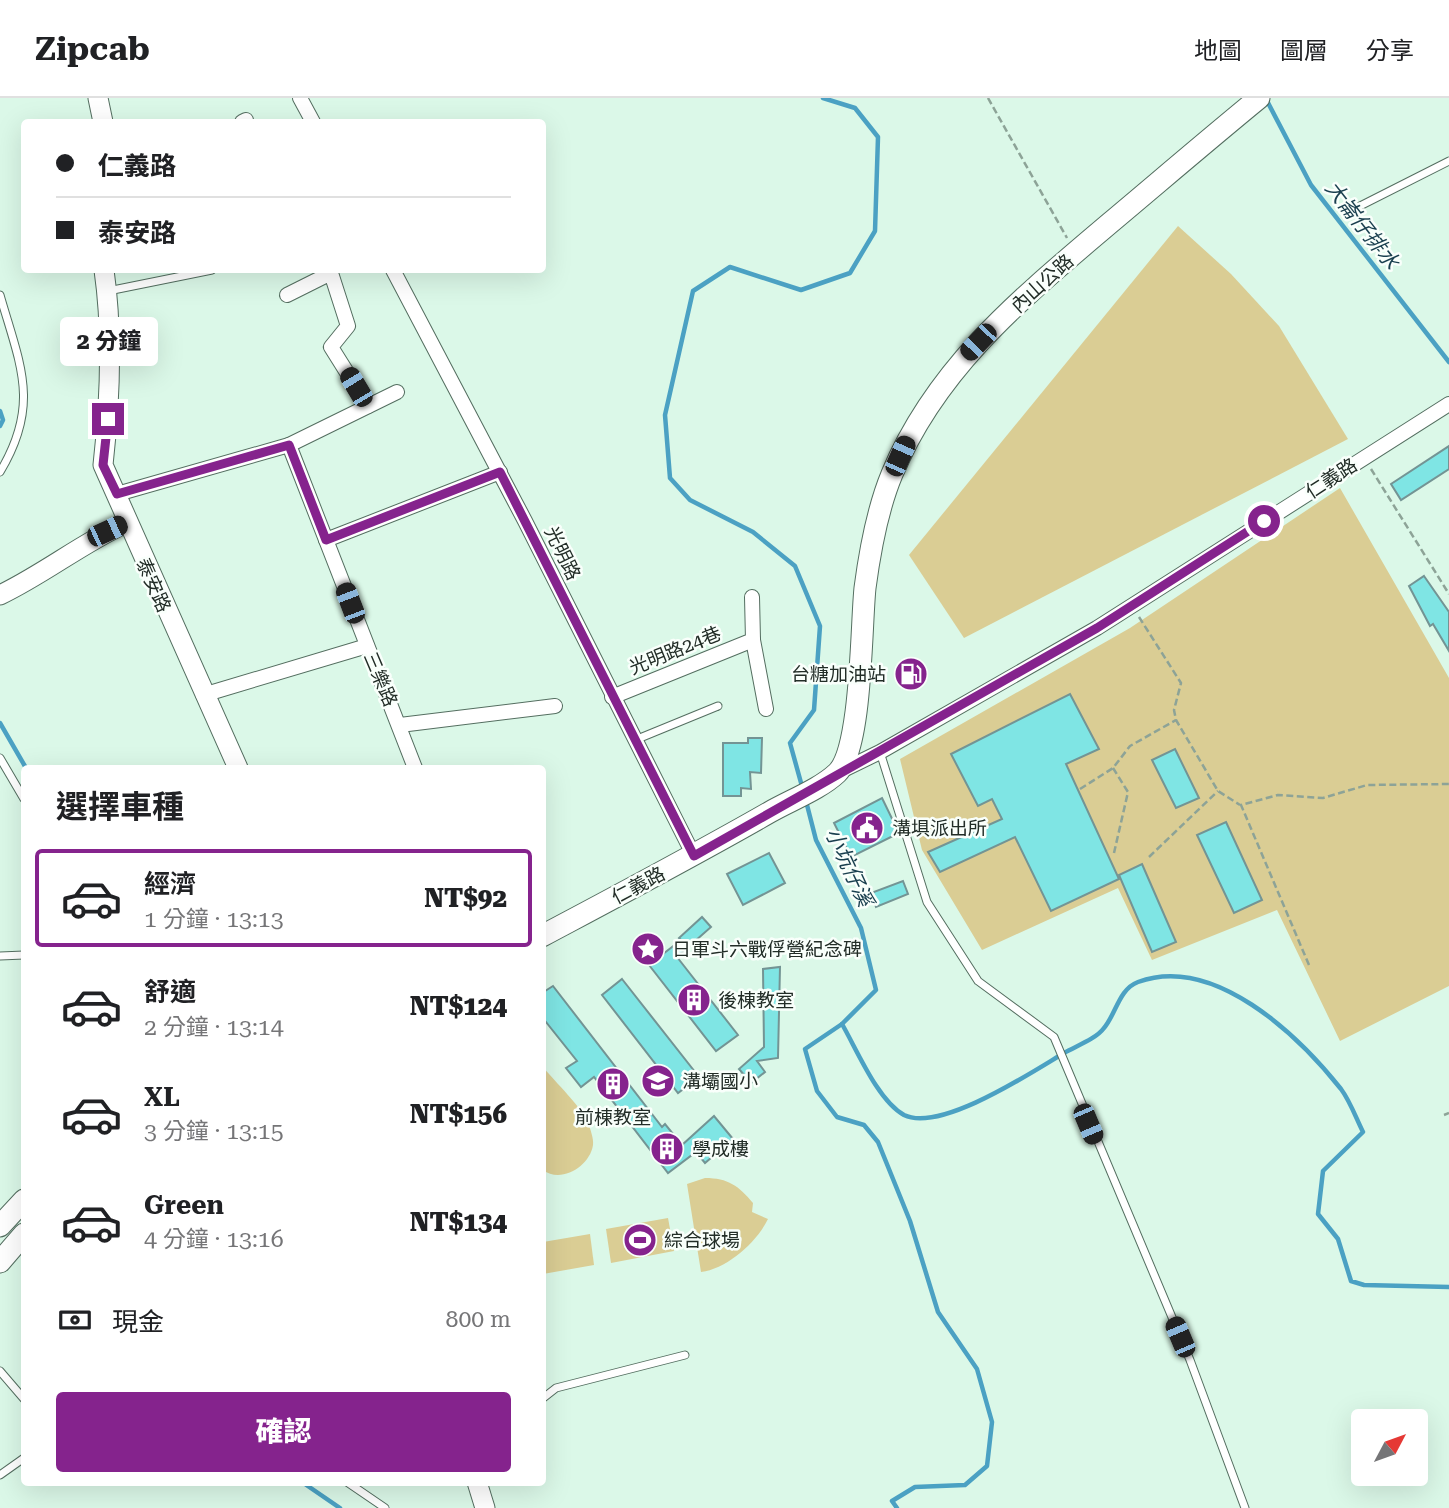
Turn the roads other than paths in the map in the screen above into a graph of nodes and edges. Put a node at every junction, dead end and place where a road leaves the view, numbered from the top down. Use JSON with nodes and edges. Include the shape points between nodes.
{"nodes":[{"id":1,"x":98,"y":98,"type":"edge"},
{"id":2,"x":300,"y":98,"type":"edge"},
{"id":3,"x":1259,"y":98,"type":"edge"},
{"id":4,"x":102,"y":119,"type":"edge"},
{"id":5,"x":311,"y":119,"type":"edge"},
{"id":6,"x":1449,"y":161,"type":"edge"},
{"id":7,"x":1360,"y":206,"type":"dead end"},
{"id":8,"x":104,"y":273,"type":"edge"},
{"id":9,"x":197,"y":273,"type":"edge"},
{"id":10,"x":331,"y":273,"type":"edge"},
{"id":11,"x":335,"y":273,"type":"edge"},
{"id":12,"x":395,"y":273,"type":"edge"},
{"id":13,"x":107,"y":291,"type":"junction"},
{"id":14,"x":0,"y":295,"type":"edge"},
{"id":15,"x":287,"y":295,"type":"dead end"},
{"id":16,"x":397,"y":393,"type":"dead end"},
{"id":17,"x":1449,"y":404,"type":"edge"},
{"id":18,"x":368,"y":407,"type":"junction"},
{"id":19,"x":289,"y":445,"type":"junction"},
{"id":20,"x":0,"y":472,"type":"edge"},
{"id":21,"x":500,"y":472,"type":"junction"},
{"id":22,"x":117,"y":494,"type":"junction"},
{"id":23,"x":126,"y":523,"type":"junction"},
{"id":24,"x":326,"y":540,"type":"junction"},
{"id":25,"x":0,"y":595,"type":"edge"},
{"id":26,"x":752,"y":597,"type":"dead end"},
{"id":27,"x":753,"y":640,"type":"junction"},
{"id":28,"x":367,"y":646,"type":"junction"},
{"id":29,"x":203,"y":695,"type":"junction"},
{"id":30,"x":612,"y":697,"type":"junction"},
{"id":31,"x":718,"y":705,"type":"dead end"},
{"id":32,"x":555,"y":706,"type":"dead end"},
{"id":33,"x":766,"y":709,"type":"dead end"},
{"id":34,"x":400,"y":725,"type":"junction"},
{"id":35,"x":635,"y":741,"type":"junction"},
{"id":36,"x":880,"y":752,"type":"junction"},
{"id":37,"x":0,"y":758,"type":"edge"},
{"id":38,"x":237,"y":765,"type":"edge"},
{"id":39,"x":414,"y":765,"type":"edge"},
{"id":40,"x":838,"y":772,"type":"junction"},
{"id":41,"x":21,"y":794,"type":"edge"},
{"id":42,"x":694,"y":856,"type":"junction"},
{"id":43,"x":546,"y":934,"type":"edge"},
{"id":44,"x":21,"y":955,"type":"edge"},
{"id":45,"x":0,"y":956,"type":"edge"},
{"id":46,"x":21,"y":1203,"type":"edge"},
{"id":47,"x":0,"y":1226,"type":"edge"},
{"id":48,"x":21,"y":1238,"type":"edge"},
{"id":49,"x":0,"y":1262,"type":"edge"},
{"id":50,"x":685,"y":1355,"type":"dead end"},
{"id":51,"x":0,"y":1371,"type":"edge"},
{"id":52,"x":21,"y":1396,"type":"edge"},
{"id":53,"x":546,"y":1396,"type":"edge"},
{"id":54,"x":21,"y":1460,"type":"edge"},
{"id":55,"x":0,"y":1475,"type":"edge"},
{"id":56,"x":353,"y":1486,"type":"edge"},
{"id":57,"x":478,"y":1486,"type":"edge"},
{"id":58,"x":385,"y":1508,"type":"edge"},
{"id":59,"x":485,"y":1508,"type":"edge"},
{"id":60,"x":1245,"y":1508,"type":"edge"}],
"edges":[{"from":1,"to":4,"type":"street"},
{"from":2,"to":5,"type":"street"},
{"from":3,"to":40,"type":"main road","name":"內山公路","via":[[1075,253],[968,352],[936,391],[909,435],[876,524],[865,591],[859,683],[848,745]]},
{"from":6,"to":7,"type":"lane"},
{"from":8,"to":13,"type":"street","name":"泰安路"},
{"from":9,"to":13,"type":"lane"},
{"from":10,"to":15,"type":"street"},
{"from":11,"to":18,"type":"street","via":[[348,327],[331,347]]},
{"from":12,"to":21,"type":"street","name":"光明路"},
{"from":13,"to":22,"type":"street","name":"泰安路","via":[[108,419],[103,465]]},
{"from":14,"to":20,"type":"lane","via":[[24,379],[25,405],[20,431]]},
{"from":16,"to":18,"type":"street"},
{"from":17,"to":36,"type":"street","name":"仁義路","via":[[1132,606]]},
{"from":18,"to":19,"type":"street"},
{"from":19,"to":22,"type":"street"},
{"from":19,"to":24,"type":"street","name":"三樂路"},
{"from":21,"to":24,"type":"street"},
{"from":21,"to":30,"type":"street","name":"光明路"},
{"from":22,"to":23,"type":"street","name":"泰安路"},
{"from":23,"to":25,"type":"street","via":[[88,540]]},
{"from":23,"to":29,"type":"street","name":"泰安路"},
{"from":24,"to":28,"type":"street","name":"三樂路"},
{"from":26,"to":27,"type":"street"},
{"from":27,"to":30,"type":"street","name":"光明路24巷"},
{"from":27,"to":33,"type":"street"},
{"from":28,"to":29,"type":"street"},
{"from":28,"to":34,"type":"street","name":"三樂路"},
{"from":29,"to":38,"type":"street","name":"泰安路"},
{"from":30,"to":35,"type":"street","name":"光明路"},
{"from":31,"to":35,"type":"lane"},
{"from":32,"to":34,"type":"street"},
{"from":34,"to":39,"type":"street","name":"三樂路"},
{"from":35,"to":42,"type":"street","name":"光明路"},
{"from":36,"to":40,"type":"street","name":"仁義路"},
{"from":36,"to":60,"type":"lane","via":[[927,902],[978,981],[1054,1037],[1190,1360]]},
{"from":37,"to":41,"type":"lane"},
{"from":40,"to":42,"type":"main road","name":"仁義路"},
{"from":42,"to":43,"type":"main road","name":"仁義路"},
{"from":44,"to":45,"type":"lane"},
{"from":46,"to":47,"type":"main road"},
{"from":48,"to":49,"type":"main road"},
{"from":50,"to":53,"type":"lane","via":[[556,1388]]},
{"from":51,"to":52,"type":"lane"},
{"from":54,"to":55,"type":"lane"},
{"from":56,"to":58,"type":"lane"},
{"from":57,"to":59,"type":"street"}]}
